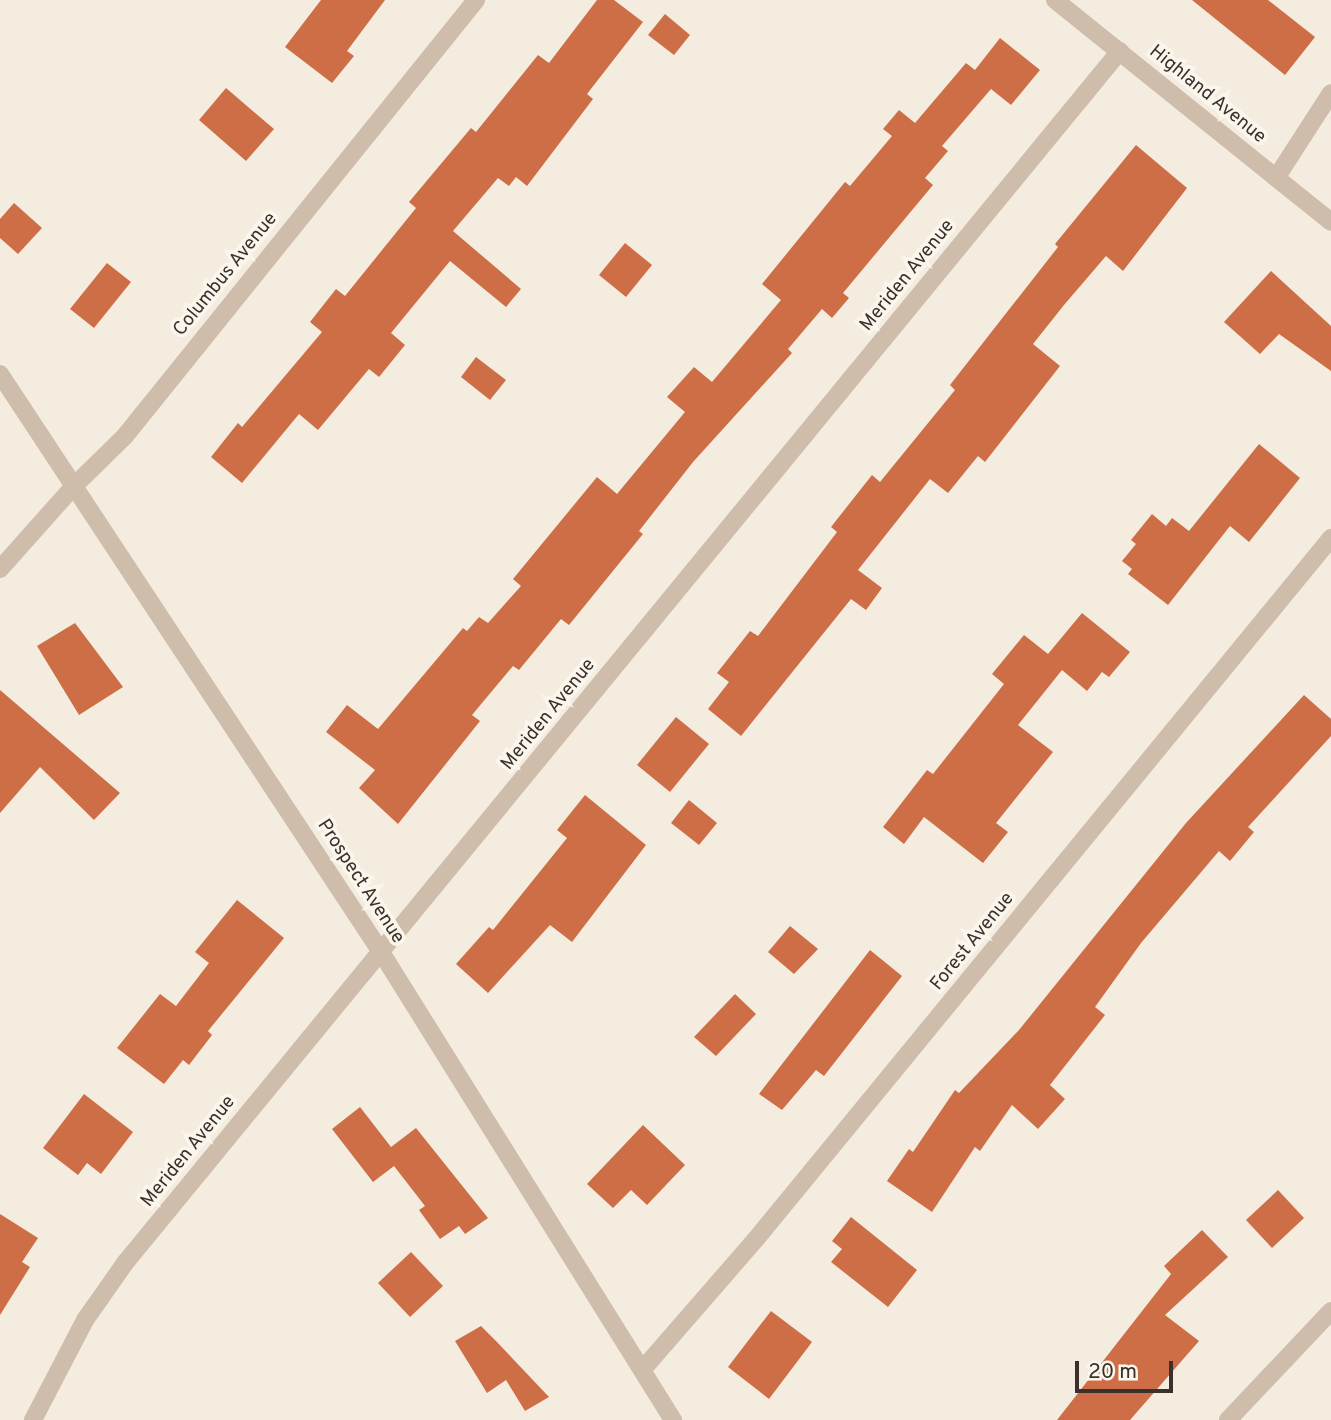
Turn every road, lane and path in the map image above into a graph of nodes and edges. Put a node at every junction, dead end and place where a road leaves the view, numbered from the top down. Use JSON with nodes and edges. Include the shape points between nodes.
{"nodes":[{"id":1,"x":476,"y":0,"type":"edge"},
{"id":2,"x":1055,"y":0,"type":"edge"},
{"id":3,"x":1120,"y":51,"type":"junction"},
{"id":4,"x":1331,"y":93,"type":"edge"},
{"id":5,"x":1276,"y":178,"type":"junction"},
{"id":6,"x":1331,"y":222,"type":"edge"},
{"id":7,"x":0,"y":374,"type":"edge"},
{"id":8,"x":74,"y":486,"type":"junction"},
{"id":9,"x":1331,"y":538,"type":"edge"},
{"id":10,"x":0,"y":569,"type":"edge"},
{"id":11,"x":381,"y":952,"type":"junction"},
{"id":12,"x":1331,"y":1311,"type":"edge"},
{"id":13,"x":643,"y":1369,"type":"junction"},
{"id":14,"x":33,"y":1420,"type":"edge"},
{"id":15,"x":673,"y":1420,"type":"edge"},
{"id":16,"x":1228,"y":1420,"type":"edge"}],
"edges":[{"from":1,"to":8,"type":"street","name":"Columbus Avenue","via":[[125,436]]},
{"from":2,"to":3,"type":"street","name":"Highland Avenue"},
{"from":3,"to":5,"type":"street","name":"Highland Avenue"},
{"from":3,"to":11,"type":"street","name":"Meriden Avenue"},
{"from":4,"to":5,"type":"street"},
{"from":5,"to":6,"type":"street","name":"Highland Avenue"},
{"from":7,"to":8,"type":"street","name":"Prospect Avenue"},
{"from":8,"to":10,"type":"street","name":"Columbus Avenue"},
{"from":8,"to":11,"type":"street","name":"Prospect Avenue"},
{"from":9,"to":13,"type":"street","name":"Forest Avenue","via":[[757,1239]]},
{"from":11,"to":13,"type":"street","name":"Prospect Avenue"},
{"from":11,"to":14,"type":"street","name":"Meriden Avenue","via":[[125,1263],[85,1320]]},
{"from":12,"to":16,"type":"street"},
{"from":13,"to":15,"type":"street","name":"Prospect Avenue"}]}
